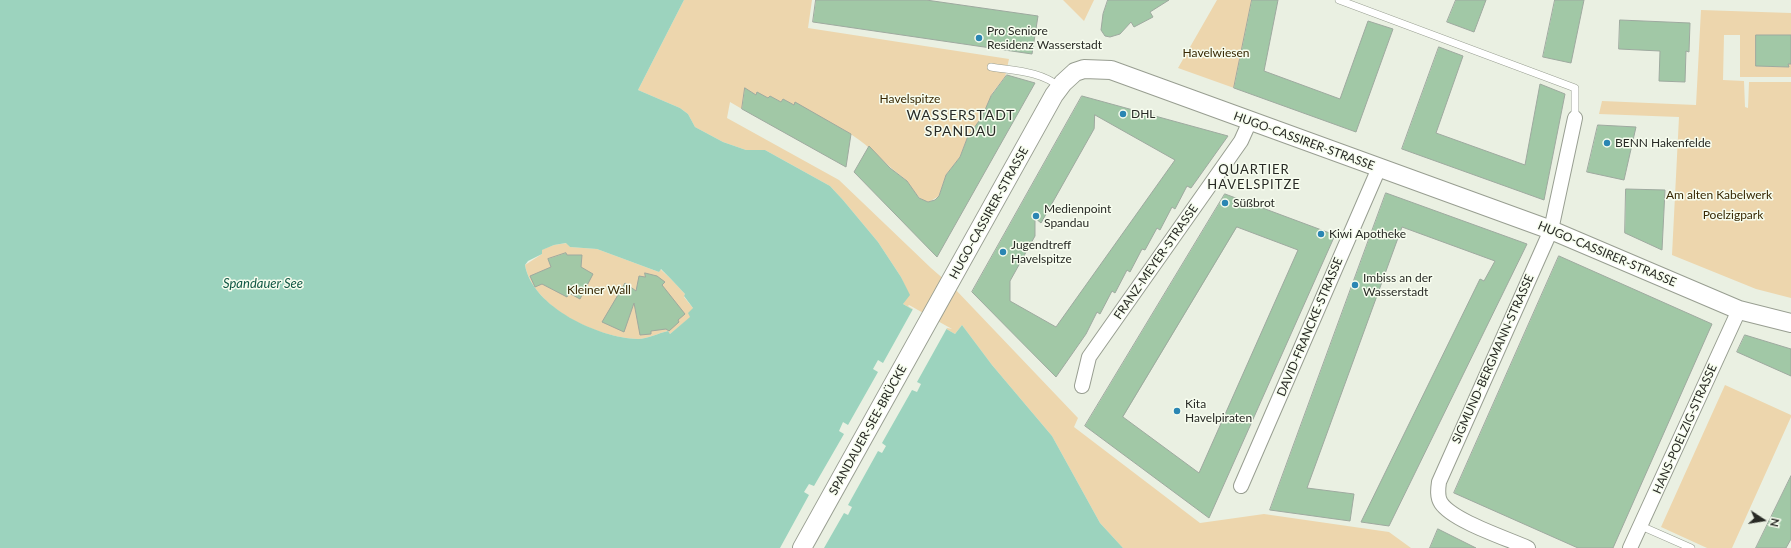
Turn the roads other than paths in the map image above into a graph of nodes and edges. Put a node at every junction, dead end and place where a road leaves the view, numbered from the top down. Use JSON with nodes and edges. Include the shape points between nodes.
{"nodes":[{"id":1,"x":1339,"y":0,"type":"edge"},
{"id":2,"x":991,"y":67,"type":"dead end"},
{"id":3,"x":1060,"y":87,"type":"junction"},
{"id":4,"x":1575,"y":118,"type":"joint"},
{"id":5,"x":1250,"y":121,"type":"junction"},
{"id":6,"x":1379,"y":168,"type":"junction"},
{"id":7,"x":1551,"y":230,"type":"junction"},
{"id":8,"x":1739,"y":310,"type":"junction"},
{"id":9,"x":934,"y":311,"type":"joint"},
{"id":10,"x":1791,"y":323,"type":"edge"},
{"id":11,"x":1082,"y":386,"type":"dead end"},
{"id":12,"x":1241,"y":486,"type":"dead end"},
{"id":13,"x":1641,"y":526,"type":"junction"},
{"id":14,"x":802,"y":548,"type":"edge"},
{"id":15,"x":1528,"y":548,"type":"edge"},
{"id":16,"x":1630,"y":548,"type":"edge"},
{"id":17,"x":1691,"y":548,"type":"edge"}],
"edges":[{"from":1,"to":4,"type":"lane","via":[[1575,88]]},
{"from":2,"to":3,"type":"lane","via":[[1034,73]]},
{"from":3,"to":5,"type":"street","name":"HUGO-CASSIRER-STRASSE","via":[[1075,72],[1084,69],[1111,70]]},
{"from":3,"to":9,"type":"street","name":"HUGO-CASSIRER-STRASSE"},
{"from":4,"to":7,"type":"street","name":"SIGMUND-BERGMANN-STRASSE"},
{"from":5,"to":6,"type":"street","name":"HUGO-CASSIRER-STRASSE"},
{"from":5,"to":11,"type":"street","name":"FRANZ-MEYER-STRASSE","via":[[1243,138],[1089,357]]},
{"from":6,"to":7,"type":"street","name":"HUGO-CASSIRER-STRASSE"},
{"from":6,"to":12,"type":"street","name":"DAVID-FRANCKE-STRASSE"},
{"from":7,"to":8,"type":"street","name":"HUGO-CASSIRER-STRASSE"},
{"from":7,"to":15,"type":"street","name":"SIGMUND-BERGMANN-STRASSE","via":[[1442,472],[1438,494],[1440,502],[1454,515]]},
{"from":8,"to":10,"type":"street","name":"HUGO-CASSIRER-STRASSE"},
{"from":8,"to":13,"type":"street","name":"HANS-POELZIG-STRASSE"},
{"from":9,"to":14,"type":"street","name":"SPANDAUER-SEE-BRÜCKE"},
{"from":13,"to":16,"type":"street","name":"HANS-POELZIG-STRASSE"},
{"from":13,"to":17,"type":"lane"}]}
